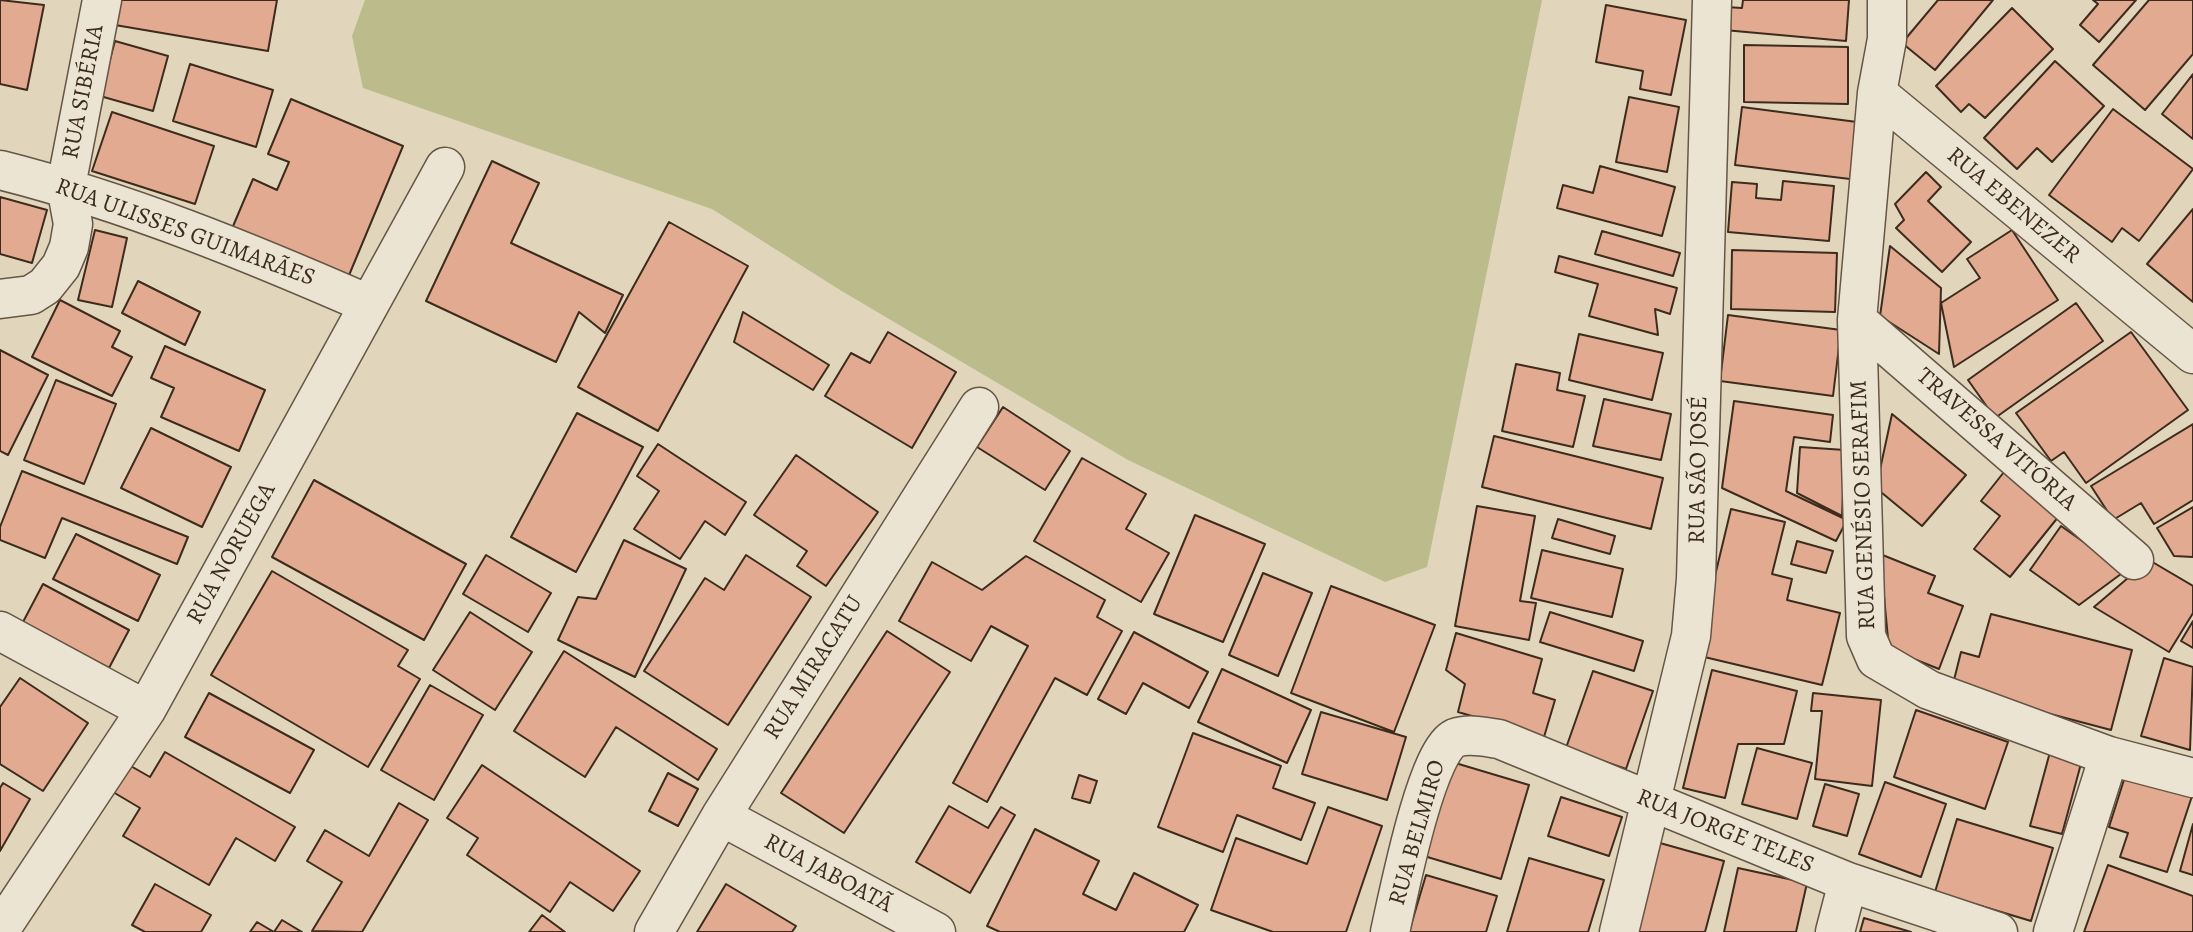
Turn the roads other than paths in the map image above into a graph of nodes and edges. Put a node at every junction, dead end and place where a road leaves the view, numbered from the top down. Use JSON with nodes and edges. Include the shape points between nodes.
{"nodes":[{"id":1,"x":102,"y":0,"type":"edge"},
{"id":2,"x":1712,"y":0,"type":"edge"},
{"id":3,"x":1887,"y":0,"type":"edge"},
{"id":4,"x":1877,"y":93,"type":"junction"},
{"id":5,"x":445,"y":167,"type":"dead end"},
{"id":6,"x":0,"y":170,"type":"edge"},
{"id":7,"x":66,"y":186,"type":"junction"},
{"id":8,"x":16,"y":297,"type":"edge"},
{"id":9,"x":368,"y":304,"type":"junction"},
{"id":10,"x":1857,"y":320,"type":"junction"},
{"id":11,"x":2193,"y":355,"type":"edge"},
{"id":12,"x":979,"y":407,"type":"dead end"},
{"id":13,"x":2134,"y":560,"type":"dead end"},
{"id":14,"x":0,"y":631,"type":"edge"},
{"id":15,"x":146,"y":710,"type":"junction"},
{"id":16,"x":1454,"y":739,"type":"joint"},
{"id":17,"x":2109,"y":756,"type":"junction"},
{"id":18,"x":2193,"y":778,"type":"edge"},
{"id":19,"x":1652,"y":802,"type":"junction"},
{"id":20,"x":721,"y":816,"type":"junction"},
{"id":21,"x":1848,"y":882,"type":"junction"},
{"id":22,"x":0,"y":930,"type":"edge"},
{"id":23,"x":654,"y":932,"type":"edge"},
{"id":24,"x":936,"y":932,"type":"edge"},
{"id":25,"x":1390,"y":932,"type":"edge"},
{"id":26,"x":1619,"y":932,"type":"edge"},
{"id":27,"x":1835,"y":932,"type":"edge"},
{"id":28,"x":1998,"y":932,"type":"edge"},
{"id":29,"x":2053,"y":932,"type":"edge"}],
"edges":[{"from":1,"to":7,"type":"street","name":"RUA SIBÉRIA"},
{"from":2,"to":19,"type":"street","name":"RUA SÃO JOSÉ","via":[[1696,579],[1691,636]]},
{"from":3,"to":4,"type":"street","via":[[1887,39]]},
{"from":4,"to":10,"type":"street","name":"RUA GENÉSIO SERAFIM"},
{"from":4,"to":11,"type":"street","name":"RUA EBENEZER"},
{"from":5,"to":9,"type":"street","name":"RUA NORUEGA"},
{"from":6,"to":7,"type":"street","name":"RUA ULISSES GUIMARÃES"},
{"from":7,"to":8,"type":"street","name":"RUA SIBÉRIA","via":[[73,224],[61,266],[45,286]]},
{"from":7,"to":9,"type":"street","name":"RUA ULISSES GUIMARÃES","via":[[263,259]]},
{"from":9,"to":15,"type":"street","name":"RUA NORUEGA"},
{"from":10,"to":13,"type":"street","name":"TRAVESSA VITÓRIA"},
{"from":10,"to":17,"type":"street","name":"RUA GENÉSIO SERAFIM","via":[[1866,636],[1876,659],[1929,690]]},
{"from":12,"to":20,"type":"street","name":"RUA MIRACATU"},
{"from":14,"to":15,"type":"street"},
{"from":15,"to":22,"type":"street","name":"RUA NORUEGA"},
{"from":16,"to":19,"type":"street","name":"RUA JORGE TELES","via":[[1476,735],[1499,739]]},
{"from":16,"to":25,"type":"street","name":"RUA BELMIRO","via":[[1438,755],[1430,774]]},
{"from":17,"to":18,"type":"street","name":"RUA GENÉSIO SERAFIM"},
{"from":17,"to":29,"type":"street"},
{"from":19,"to":21,"type":"street","name":"RUA JORGE TELES"},
{"from":19,"to":26,"type":"street","name":"RUA SÃO JOSÉ"},
{"from":20,"to":23,"type":"street","name":"RUA MIRACATU"},
{"from":20,"to":24,"type":"street","name":"RUA JABOATÃ"},
{"from":21,"to":27,"type":"street"},
{"from":21,"to":28,"type":"street","name":"RUA JORGE TELES"}]}
